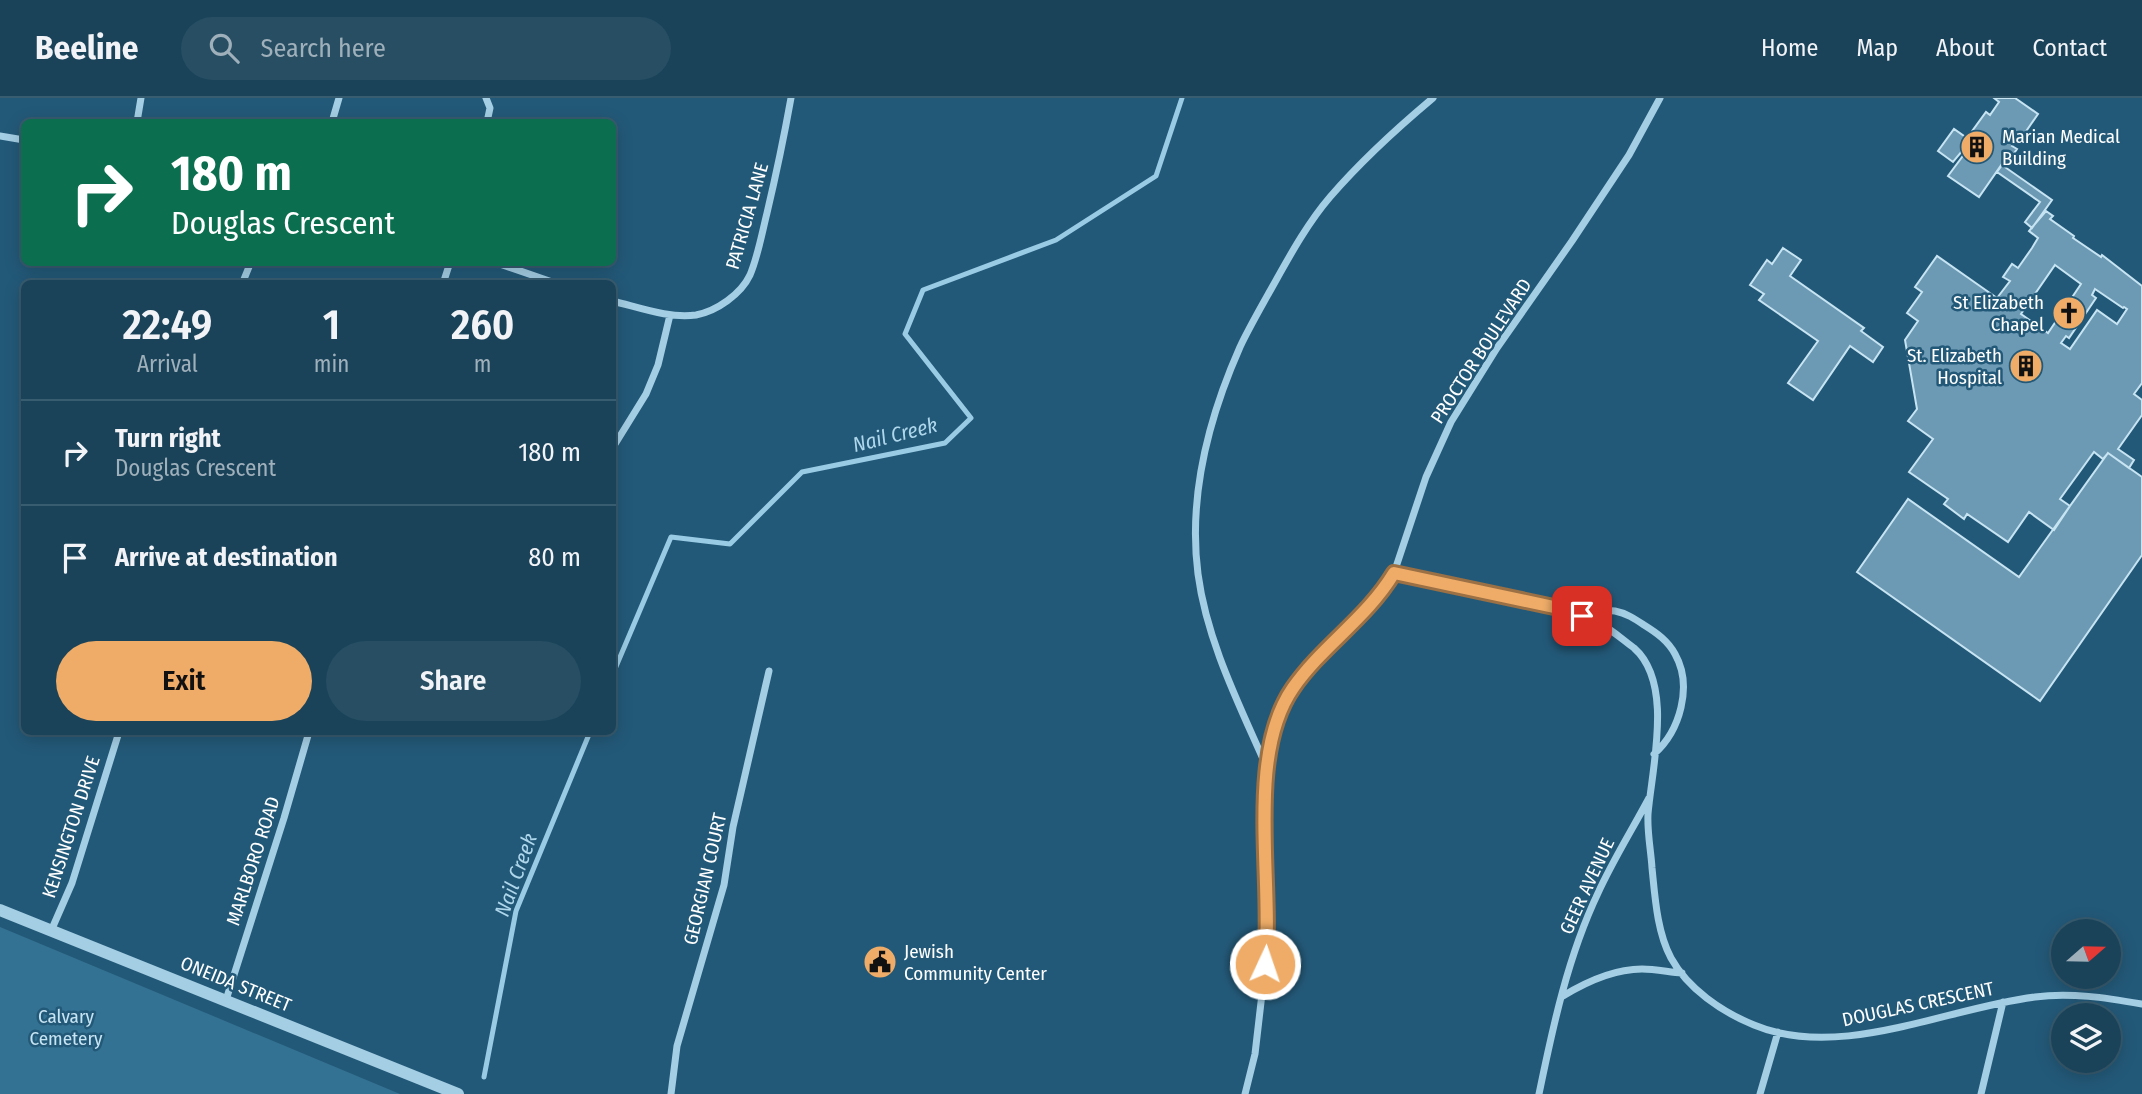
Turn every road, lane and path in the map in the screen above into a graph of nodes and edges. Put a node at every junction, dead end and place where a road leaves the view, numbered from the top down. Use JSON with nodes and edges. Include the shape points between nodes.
{"nodes":[{"id":1,"x":141,"y":98,"type":"edge"},
{"id":2,"x":339,"y":98,"type":"edge"},
{"id":3,"x":486,"y":98,"type":"edge"},
{"id":4,"x":791,"y":98,"type":"edge"},
{"id":5,"x":1433,"y":98,"type":"edge"},
{"id":6,"x":1660,"y":98,"type":"edge"},
{"id":7,"x":138,"y":119,"type":"edge"},
{"id":8,"x":333,"y":119,"type":"edge"},
{"id":9,"x":488,"y":119,"type":"edge"},
{"id":10,"x":0,"y":136,"type":"edge"},
{"id":11,"x":21,"y":139,"type":"edge"},
{"id":12,"x":506,"y":266,"type":"edge"},
{"id":13,"x":546,"y":280,"type":"edge"},
{"id":14,"x":616,"y":302,"type":"edge"},
{"id":15,"x":670,"y":314,"type":"junction"},
{"id":16,"x":616,"y":443,"type":"edge"},
{"id":17,"x":1394,"y":573,"type":"junction"},
{"id":18,"x":1582,"y":616,"type":"junction"},
{"id":19,"x":769,"y":671,"type":"dead end"},
{"id":20,"x":118,"y":735,"type":"edge"},
{"id":21,"x":308,"y":735,"type":"edge"},
{"id":22,"x":1654,"y":754,"type":"junction"},
{"id":23,"x":1267,"y":769,"type":"junction"},
{"id":24,"x":1650,"y":794,"type":"junction"},
{"id":25,"x":0,"y":910,"type":"edge"},
{"id":26,"x":51,"y":931,"type":"junction"},
{"id":27,"x":1682,"y":973,"type":"junction"},
{"id":28,"x":1562,"y":996,"type":"junction"},
{"id":29,"x":226,"y":1000,"type":"junction"},
{"id":30,"x":2003,"y":1002,"type":"junction"},
{"id":31,"x":2142,"y":1004,"type":"edge"},
{"id":32,"x":1778,"y":1032,"type":"junction"},
{"id":33,"x":458,"y":1094,"type":"edge"},
{"id":34,"x":671,"y":1094,"type":"edge"},
{"id":35,"x":1245,"y":1094,"type":"edge"},
{"id":36,"x":1539,"y":1094,"type":"edge"},
{"id":37,"x":1760,"y":1094,"type":"edge"},
{"id":38,"x":1981,"y":1094,"type":"edge"}],
"edges":[{"from":1,"to":7,"type":"street"},
{"from":2,"to":8,"type":"street"},
{"from":3,"to":9,"type":"street"},
{"from":4,"to":15,"type":"street","name":"PATRICIA LANE","via":[[749,276],[719,307],[694,316]]},
{"from":5,"to":23,"type":"street","name":"PROCTOR BOULEVARD","via":[[1394,130],[1328,199],[1292,251],[1240,346],[1205,447],[1197,514],[1198,574],[1209,626]]},
{"from":6,"to":17,"type":"street","name":"PROCTOR BOULEVARD","via":[[1629,155],[1451,422],[1426,477]]},
{"from":10,"to":11,"type":"street"},
{"from":12,"to":13,"type":"street"},
{"from":14,"to":15,"type":"street","name":"PATRICIA LANE"},
{"from":15,"to":16,"type":"street","via":[[646,394]]},
{"from":17,"to":18,"type":"street","name":"DOUGLAS CRESCENT"},
{"from":17,"to":23,"type":"street","name":"PROCTOR BOULEVARD","via":[[1366,611],[1293,688],[1271,737]]},
{"from":18,"to":22,"type":"street","name":"DOUGLAS CRESCENT","via":[[1636,650],[1647,664],[1658,711]]},
{"from":18,"to":22,"type":"street","via":[[1605,611],[1626,614],[1656,632],[1675,655],[1682,672],[1680,708],[1673,732]]},
{"from":19,"to":34,"type":"street","name":"GEORGIAN COURT","via":[[724,885],[677,1046]]},
{"from":20,"to":26,"type":"street","name":"KENSINGTON DRIVE","via":[[72,883]]},
{"from":21,"to":29,"type":"street","name":"MARLBORO ROAD"},
{"from":22,"to":24,"type":"street","name":"DOUGLAS CRESCENT"},
{"from":23,"to":35,"type":"street","name":"PROCTOR BOULEVARD","via":[[1268,942],[1255,1054]]},
{"from":24,"to":27,"type":"street","name":"DOUGLAS CRESCENT","via":[[1655,897],[1663,939]]},
{"from":24,"to":28,"type":"street","name":"GEER AVENUE","via":[[1597,895]]},
{"from":25,"to":26,"type":"street","name":"ONEIDA STREET"},
{"from":26,"to":29,"type":"street","name":"ONEIDA STREET"},
{"from":27,"to":28,"type":"street","via":[[1641,969],[1604,976]]},
{"from":27,"to":32,"type":"street","name":"DOUGLAS CRESCENT","via":[[1727,1013]]},
{"from":28,"to":36,"type":"street","name":"GEER AVENUE"},
{"from":29,"to":33,"type":"street","name":"ONEIDA STREET"},
{"from":30,"to":31,"type":"street","name":"DOUGLAS CRESCENT","via":[[2075,995]]},
{"from":30,"to":32,"type":"street","name":"DOUGLAS CRESCENT","via":[[1841,1037]]},
{"from":30,"to":38,"type":"street"},
{"from":32,"to":37,"type":"street"}]}
